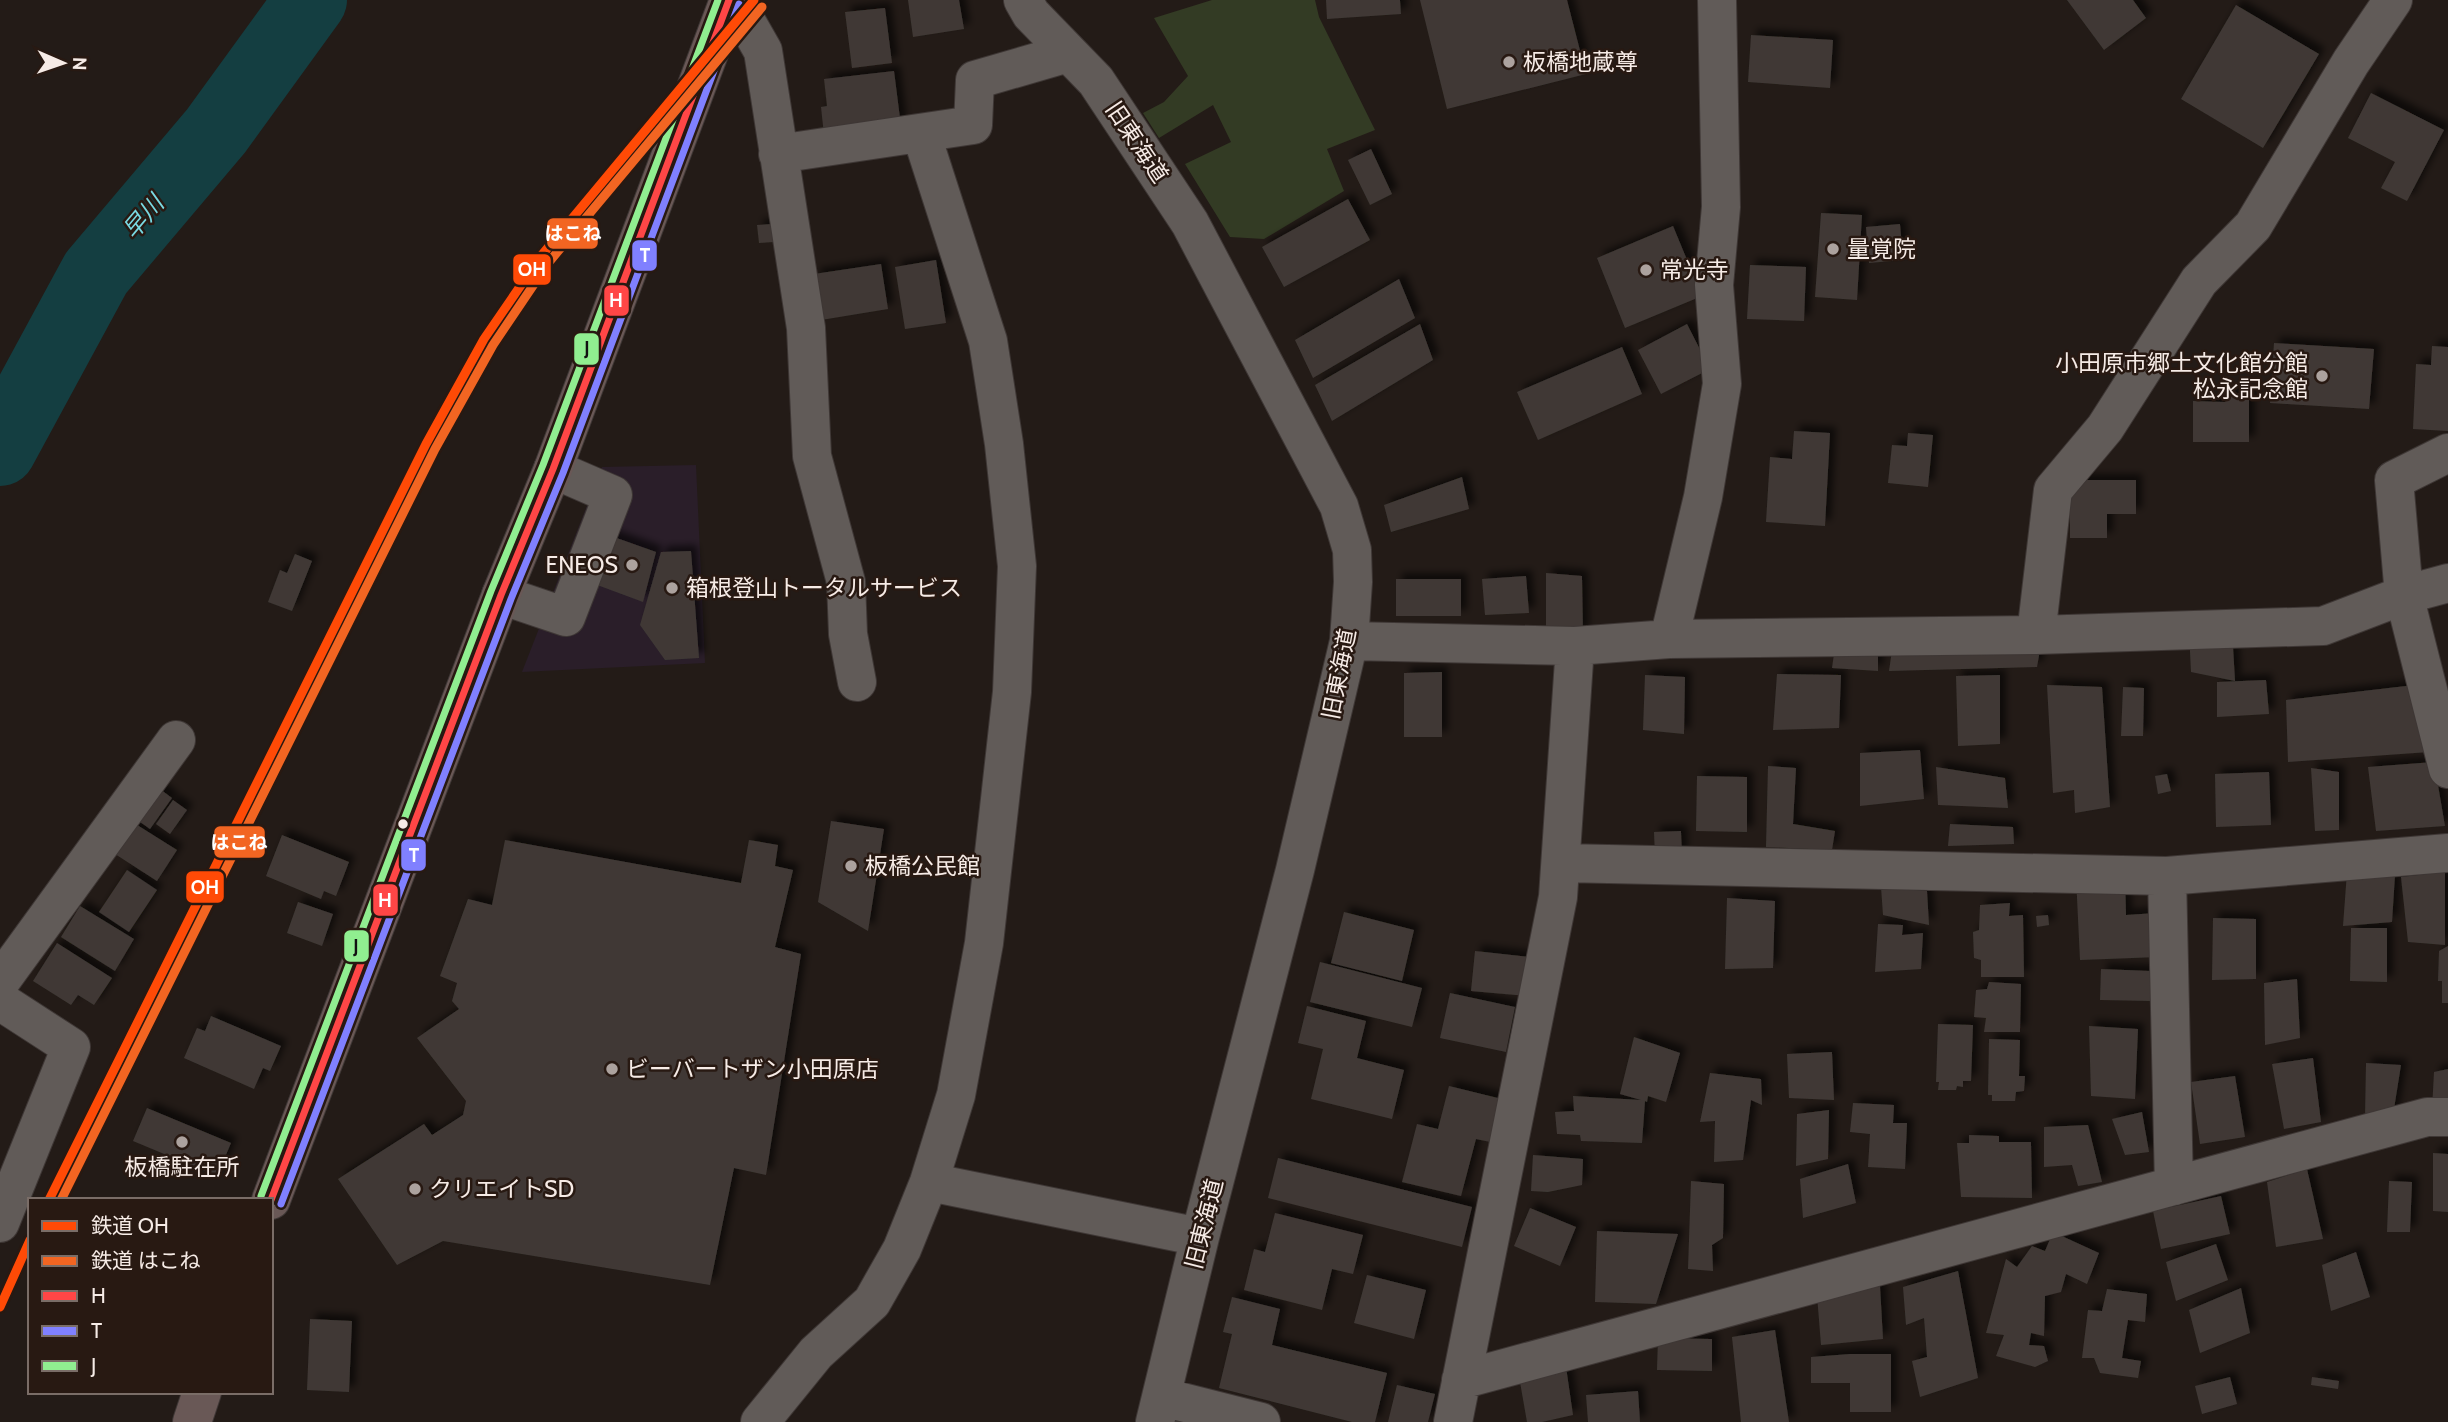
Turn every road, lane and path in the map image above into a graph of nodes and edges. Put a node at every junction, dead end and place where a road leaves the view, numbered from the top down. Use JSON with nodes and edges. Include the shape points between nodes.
{"nodes":[{"id":1,"x":731,"y":0,"type":"edge"},
{"id":2,"x":1023,"y":0,"type":"edge"},
{"id":3,"x":1717,"y":0,"type":"edge"},
{"id":4,"x":2393,"y":0,"type":"edge"},
{"id":5,"x":1068,"y":53,"type":"junction"},
{"id":6,"x":921,"y":133,"type":"junction"},
{"id":7,"x":778,"y":154,"type":"junction"},
{"id":8,"x":2448,"y":453,"type":"edge"},
{"id":9,"x":554,"y":469,"type":"junction"},
{"id":10,"x":2448,"y":583,"type":"edge"},
{"id":11,"x":501,"y":595,"type":"junction"},
{"id":12,"x":2404,"y":595,"type":"junction"},
{"id":13,"x":2036,"y":635,"type":"junction"},
{"id":14,"x":1670,"y":639,"type":"junction"},
{"id":15,"x":1349,"y":641,"type":"junction"},
{"id":16,"x":1575,"y":646,"type":"junction"},
{"id":17,"x":857,"y":681,"type":"dead end"},
{"id":18,"x":176,"y":740,"type":"dead end"},
{"id":19,"x":2448,"y":769,"type":"edge"},
{"id":20,"x":2448,"y":853,"type":"edge"},
{"id":21,"x":1562,"y":863,"type":"junction"},
{"id":22,"x":2166,"y":876,"type":"junction"},
{"id":23,"x":0,"y":982,"type":"edge"},
{"id":24,"x":0,"y":1001,"type":"edge"},
{"id":25,"x":2448,"y":1117,"type":"edge"},
{"id":26,"x":929,"y":1182,"type":"junction"},
{"id":27,"x":2174,"y":1186,"type":"junction"},
{"id":28,"x":272,"y":1198,"type":"edge"},
{"id":29,"x":0,"y":1223,"type":"edge"},
{"id":30,"x":1200,"y":1237,"type":"junction"},
{"id":31,"x":1461,"y":1380,"type":"junction"},
{"id":32,"x":201,"y":1394,"type":"edge"},
{"id":33,"x":1158,"y":1410,"type":"edge"},
{"id":34,"x":192,"y":1422,"type":"edge"},
{"id":35,"x":760,"y":1422,"type":"edge"},
{"id":36,"x":1261,"y":1422,"type":"edge"},
{"id":37,"x":1453,"y":1422,"type":"edge"}],
"edges":[{"from":1,"to":7,"type":"street","via":[[763,51]]},
{"from":1,"to":9,"type":"highway"},
{"from":2,"to":5,"type":"street","name":"旧東海道"},
{"from":3,"to":14,"type":"street","via":[[1721,207],[1714,285],[1722,384],[1703,497]]},
{"from":4,"to":13,"type":"street","via":[[2253,226],[2199,281],[2105,428],[2053,490]]},
{"from":5,"to":6,"type":"street","via":[[975,80],[974,124]]},
{"from":5,"to":15,"type":"street","name":"旧東海道","via":[[1096,81],[1190,223],[1339,506],[1352,550]]},
{"from":6,"to":7,"type":"street"},
{"from":6,"to":26,"type":"street","via":[[988,341],[1017,566],[1012,692],[984,943],[956,1095]]},
{"from":7,"to":17,"type":"street","via":[[806,328],[812,456],[846,582],[848,634]]},
{"from":8,"to":12,"type":"street","via":[[2394,480]]},
{"from":9,"to":11,"type":"highway"},
{"from":9,"to":11,"type":"street","via":[[612,495],[566,617]]},
{"from":10,"to":12,"type":"street"},
{"from":11,"to":28,"type":"highway"},
{"from":12,"to":13,"type":"street","via":[[2323,625]]},
{"from":12,"to":19,"type":"street"},
{"from":13,"to":14,"type":"street"},
{"from":14,"to":16,"type":"street"},
{"from":15,"to":16,"type":"street"},
{"from":15,"to":30,"type":"street","name":"旧東海道"},
{"from":16,"to":21,"type":"street"},
{"from":18,"to":23,"type":"street"},
{"from":20,"to":22,"type":"street"},
{"from":21,"to":22,"type":"street"},
{"from":21,"to":31,"type":"street","via":[[1559,897]]},
{"from":22,"to":27,"type":"street"},
{"from":24,"to":29,"type":"street","via":[[71,1047]]},
{"from":25,"to":27,"type":"street","via":[[2427,1118]]},
{"from":26,"to":30,"type":"street"},
{"from":26,"to":35,"type":"street","via":[[902,1249],[872,1302],[816,1353]]},
{"from":27,"to":31,"type":"street"},
{"from":30,"to":33,"type":"street","name":"旧東海道"},
{"from":31,"to":37,"type":"street"},
{"from":32,"to":34,"type":"highway"},
{"from":33,"to":36,"type":"street"}]}
